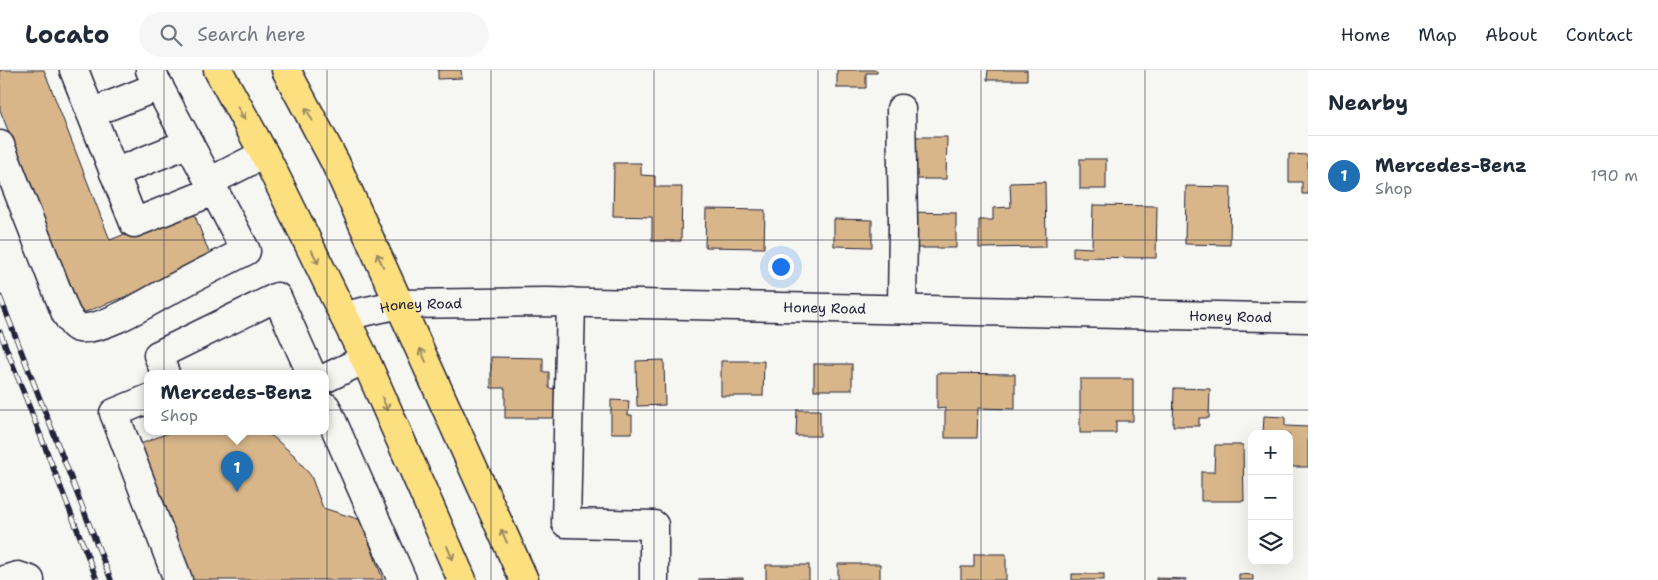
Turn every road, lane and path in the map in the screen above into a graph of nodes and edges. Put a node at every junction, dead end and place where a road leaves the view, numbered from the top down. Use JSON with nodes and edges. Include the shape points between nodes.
{"nodes":[{"id":1,"x":74,"y":70,"type":"edge"},
{"id":2,"x":218,"y":70,"type":"edge"},
{"id":3,"x":286,"y":70,"type":"edge"},
{"id":4,"x":154,"y":78,"type":"edge"},
{"id":5,"x":901,"y":109,"type":"dead end"},
{"id":6,"x":91,"y":113,"type":"junction"},
{"id":7,"x":189,"y":142,"type":"junction"},
{"id":8,"x":0,"y":145,"type":"edge"},
{"id":9,"x":264,"y":154,"type":"junction"},
{"id":10,"x":114,"y":173,"type":"junction"},
{"id":11,"x":212,"y":187,"type":"junction"},
{"id":12,"x":571,"y":302,"type":"junction"},
{"id":13,"x":400,"y":304,"type":"junction"},
{"id":14,"x":902,"y":309,"type":"junction"},
{"id":15,"x":344,"y":316,"type":"junction"},
{"id":16,"x":1308,"y":318,"type":"edge"},
{"id":17,"x":366,"y":359,"type":"junction"},
{"id":18,"x":164,"y":370,"type":"edge"},
{"id":19,"x":310,"y":370,"type":"edge"},
{"id":20,"x":329,"y":377,"type":"edge"},
{"id":21,"x":144,"y":401,"type":"edge"},
{"id":22,"x":329,"y":414,"type":"edge"},
{"id":23,"x":4,"y":580,"type":"edge"},
{"id":24,"x":30,"y":580,"type":"edge"},
{"id":25,"x":178,"y":580,"type":"edge"},
{"id":26,"x":402,"y":580,"type":"edge"},
{"id":27,"x":462,"y":580,"type":"edge"},
{"id":28,"x":524,"y":580,"type":"edge"},
{"id":29,"x":654,"y":580,"type":"edge"}],
"edges":[{"from":1,"to":6,"type":"street"},
{"from":2,"to":9,"type":"main road","one_way":true},
{"from":13,"to":3,"type":"main road","one_way":true,"via":[[335,162]]},
{"from":4,"to":6,"type":"street"},
{"from":4,"to":7,"type":"street"},
{"from":5,"to":14,"type":"street"},
{"from":6,"to":10,"type":"street"},
{"from":7,"to":10,"type":"street"},
{"from":7,"to":11,"type":"street"},
{"from":8,"to":11,"type":"street","via":[[66,314],[75,327],[80,328],[118,318],[246,252]]},
{"from":9,"to":11,"type":"street"},
{"from":9,"to":15,"type":"main road","one_way":true},
{"from":10,"to":11,"type":"street","via":[[134,223]]},
{"from":12,"to":13,"type":"street","name":"Honey Road"},
{"from":12,"to":14,"type":"street","name":"Honey Road"},
{"from":12,"to":29,"type":"street","via":[[566,522],[654,525]]},
{"from":13,"to":15,"type":"street","name":"Honey Road"},
{"from":28,"to":13,"type":"main road","one_way":true},
{"from":14,"to":16,"type":"street","name":"Honey Road"},
{"from":15,"to":17,"type":"main road"},
{"from":17,"to":20,"type":"street"},
{"from":17,"to":27,"type":"main road","one_way":true},
{"from":18,"to":19,"type":"street","via":[[158,355],[277,297]]},
{"from":21,"to":25,"type":"street","via":[[114,413]]},
{"from":22,"to":26,"type":"street"},
{"from":23,"to":24,"type":"street","via":[[18,576]]}]}
